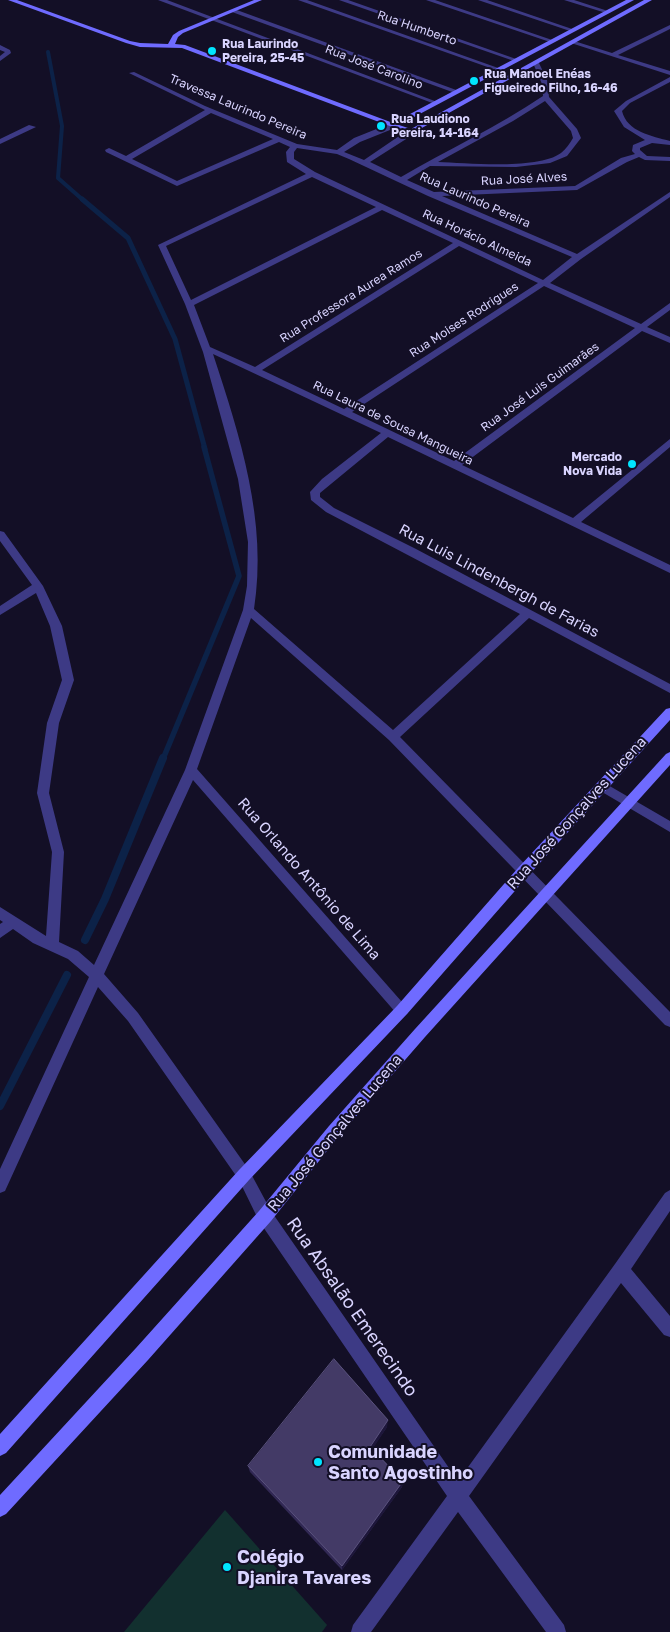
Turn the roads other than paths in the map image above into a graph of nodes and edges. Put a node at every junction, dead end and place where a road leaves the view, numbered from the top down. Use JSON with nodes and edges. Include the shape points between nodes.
{"nodes":[{"id":1,"x":11,"y":0,"type":"edge"},
{"id":2,"x":161,"y":0,"type":"edge"},
{"id":3,"x":259,"y":0,"type":"edge"},
{"id":4,"x":301,"y":0,"type":"edge"},
{"id":5,"x":342,"y":0,"type":"edge"},
{"id":6,"x":428,"y":0,"type":"edge"},
{"id":7,"x":481,"y":0,"type":"edge"},
{"id":8,"x":567,"y":0,"type":"edge"},
{"id":9,"x":649,"y":0,"type":"edge"},
{"id":10,"x":626,"y":1,"type":"edge"},
{"id":11,"x":234,"y":10,"type":"junction"},
{"id":12,"x":608,"y":12,"type":"junction"},
{"id":13,"x":214,"y":19,"type":"junction"},
{"id":14,"x":670,"y":27,"type":"edge"},
{"id":15,"x":572,"y":30,"type":"junction"},
{"id":16,"x":552,"y":41,"type":"junction"},
{"id":17,"x":574,"y":43,"type":"junction"},
{"id":18,"x":171,"y":44,"type":"junction"},
{"id":19,"x":0,"y":47,"type":"edge"},
{"id":20,"x":612,"y":55,"type":"junction"},
{"id":21,"x":0,"y":59,"type":"edge"},
{"id":22,"x":516,"y":60,"type":"junction"},
{"id":23,"x":536,"y":63,"type":"junction"},
{"id":24,"x":498,"y":69,"type":"junction"},
{"id":25,"x":132,"y":73,"type":"dead end"},
{"id":26,"x":670,"y":73,"type":"edge"},
{"id":27,"x":670,"y":79,"type":"edge"},
{"id":28,"x":457,"y":92,"type":"junction"},
{"id":29,"x":546,"y":97,"type":"junction"},
{"id":30,"x":437,"y":103,"type":"junction"},
{"id":31,"x":212,"y":110,"type":"junction"},
{"id":32,"x":392,"y":126,"type":"junction"},
{"id":33,"x":32,"y":127,"type":"dead end"},
{"id":34,"x":411,"y":132,"type":"junction"},
{"id":35,"x":279,"y":139,"type":"junction"},
{"id":36,"x":653,"y":140,"type":"junction"},
{"id":37,"x":0,"y":142,"type":"edge"},
{"id":38,"x":670,"y":143,"type":"edge"},
{"id":39,"x":295,"y":146,"type":"junction"},
{"id":40,"x":109,"y":150,"type":"dead end"},
{"id":41,"x":338,"y":152,"type":"junction"},
{"id":42,"x":639,"y":155,"type":"junction"},
{"id":43,"x":128,"y":158,"type":"junction"},
{"id":44,"x":670,"y":159,"type":"edge"},
{"id":45,"x":364,"y":163,"type":"junction"},
{"id":46,"x":426,"y":164,"type":"junction"},
{"id":47,"x":312,"y":174,"type":"junction"},
{"id":48,"x":401,"y":180,"type":"junction"},
{"id":49,"x":432,"y":194,"type":"junction"},
{"id":50,"x":670,"y":194,"type":"edge"},
{"id":51,"x":382,"y":207,"type":"junction"},
{"id":52,"x":459,"y":243,"type":"junction"},
{"id":53,"x":578,"y":257,"type":"junction"},
{"id":54,"x":544,"y":283,"type":"junction"},
{"id":55,"x":189,"y":304,"type":"junction"},
{"id":56,"x":670,"y":306,"type":"edge"},
{"id":57,"x":642,"y":328,"type":"junction"},
{"id":58,"x":670,"y":340,"type":"edge"},
{"id":59,"x":206,"y":348,"type":"junction"},
{"id":60,"x":256,"y":370,"type":"junction"},
{"id":61,"x":344,"y":413,"type":"junction"},
{"id":62,"x":387,"y":433,"type":"junction"},
{"id":63,"x":670,"y":442,"type":"edge"},
{"id":64,"x":454,"y":466,"type":"junction"},
{"id":65,"x":574,"y":523,"type":"junction"},
{"id":66,"x":0,"y":534,"type":"edge"},
{"id":67,"x":670,"y":569,"type":"edge"},
{"id":68,"x":38,"y":586,"type":"junction"},
{"id":69,"x":248,"y":610,"type":"junction"},
{"id":70,"x":0,"y":611,"type":"edge"},
{"id":71,"x":527,"y":614,"type":"junction"},
{"id":72,"x":670,"y":689,"type":"edge"},
{"id":73,"x":670,"y":712,"type":"edge"},
{"id":74,"x":393,"y":737,"type":"junction"},
{"id":75,"x":670,"y":757,"type":"edge"},
{"id":76,"x":192,"y":770,"type":"junction"},
{"id":77,"x":601,"y":786,"type":"junction"},
{"id":78,"x":630,"y":803,"type":"junction"},
{"id":79,"x":670,"y":827,"type":"edge"},
{"id":80,"x":523,"y":872,"type":"junction"},
{"id":81,"x":546,"y":893,"type":"junction"},
{"id":82,"x":4,"y":922,"type":"edge"},
{"id":83,"x":52,"y":945,"type":"junction"},
{"id":84,"x":97,"y":976,"type":"junction"},
{"id":85,"x":402,"y":1010,"type":"junction"},
{"id":86,"x":670,"y":1021,"type":"edge"},
{"id":87,"x":244,"y":1175,"type":"junction"},
{"id":88,"x":0,"y":1186,"type":"edge"},
{"id":89,"x":670,"y":1198,"type":"edge"},
{"id":90,"x":265,"y":1216,"type":"junction"},
{"id":91,"x":621,"y":1270,"type":"junction"},
{"id":92,"x":670,"y":1328,"type":"edge"},
{"id":93,"x":0,"y":1447,"type":"edge"},
{"id":94,"x":458,"y":1496,"type":"junction"},
{"id":95,"x":0,"y":1508,"type":"edge"},
{"id":96,"x":360,"y":1632,"type":"edge"},
{"id":97,"x":557,"y":1632,"type":"edge"}],
"edges":[{"from":1,"to":18,"type":"street","via":[[128,42],[147,46]]},
{"from":2,"to":13,"type":"street","name":"Rua José Carolino"},
{"from":3,"to":11,"type":"street"},
{"from":4,"to":24,"type":"street","name":"Rua Humberto"},
{"from":5,"to":22,"type":"street","name":"Rua Humberto"},
{"from":6,"to":16,"type":"street"},
{"from":7,"to":15,"type":"street"},
{"from":8,"to":12,"type":"street"},
{"from":9,"to":17,"type":"street"},
{"from":10,"to":12,"type":"street"},
{"from":11,"to":13,"type":"street"},
{"from":11,"to":28,"type":"street","name":"Rua José Carolino"},
{"from":12,"to":15,"type":"street"},
{"from":13,"to":18,"type":"street","via":[[181,32]]},
{"from":13,"to":30,"type":"street","name":"Rua José Carolino"},
{"from":14,"to":20,"type":"street"},
{"from":15,"to":16,"type":"street"},
{"from":16,"to":22,"type":"street"},
{"from":17,"to":20,"type":"street"},
{"from":17,"to":23,"type":"street"},
{"from":18,"to":32,"type":"street"},
{"from":19,"to":21,"type":"street","via":[[8,51]]},
{"from":20,"to":26,"type":"street"},
{"from":22,"to":24,"type":"street"},
{"from":23,"to":29,"type":"street","via":[[545,83]]},
{"from":23,"to":34,"type":"street"},
{"from":24,"to":28,"type":"street"},
{"from":25,"to":31,"type":"street","name":"Travessa Laurindo Pereira"},
{"from":27,"to":36,"type":"street","via":[[618,111],[620,118],[635,132]]},
{"from":28,"to":30,"type":"street"},
{"from":29,"to":46,"type":"street","via":[[522,114]]},
{"from":29,"to":46,"type":"street","via":[[577,138],[561,157],[536,164]]},
{"from":30,"to":32,"type":"street"},
{"from":31,"to":35,"type":"street","name":"Travessa Laurindo Pereira"},
{"from":31,"to":43,"type":"street"},
{"from":32,"to":34,"type":"street"},
{"from":32,"to":41,"type":"street","via":[[357,140]]},
{"from":33,"to":37,"type":"street"},
{"from":34,"to":45,"type":"street"},
{"from":35,"to":39,"type":"street","name":"Travessa Laurindo Pereira"},
{"from":35,"to":43,"type":"street","via":[[177,184]]},
{"from":36,"to":38,"type":"street"},
{"from":36,"to":42,"type":"street","via":[[636,147]]},
{"from":39,"to":41,"type":"street","name":"Travessa Laurindo Pereira"},
{"from":39,"to":47,"type":"street","name":"Rua Horácio Almeida","via":[[290,152],[290,160]]},
{"from":40,"to":43,"type":"street"},
{"from":41,"to":45,"type":"street","name":"Travessa Laurindo Pereira"},
{"from":42,"to":44,"type":"street","via":[[653,160]]},
{"from":42,"to":49,"type":"street","name":"Rua José Alves","via":[[624,160],[577,188]]},
{"from":45,"to":48,"type":"street","name":"Rua Laurindo Pereira"},
{"from":46,"to":48,"type":"street"},
{"from":47,"to":51,"type":"street","name":"Rua Horácio Almeida"},
{"from":47,"to":55,"type":"street","via":[[162,245]]},
{"from":48,"to":49,"type":"street","name":"Rua Laurindo Pereira"},
{"from":49,"to":53,"type":"street","name":"Rua Laurindo Pereira"},
{"from":50,"to":53,"type":"street","name":"Rua Moises Rodrigues"},
{"from":51,"to":52,"type":"street","name":"Rua Horácio Almeida"},
{"from":51,"to":55,"type":"street"},
{"from":52,"to":54,"type":"street","name":"Rua Horácio Almeida"},
{"from":52,"to":60,"type":"street","name":"Rua Professora Aurea Ramos"},
{"from":53,"to":54,"type":"street","name":"Rua Moises Rodrigues"},
{"from":54,"to":57,"type":"street","name":"Rua Horácio Almeida"},
{"from":54,"to":61,"type":"street","name":"Rua Moises Rodrigues"},
{"from":55,"to":59,"type":"street"},
{"from":56,"to":57,"type":"street","name":"Rua José Luis Guimarães"},
{"from":57,"to":58,"type":"street","name":"Rua Horácio Almeida"},
{"from":57,"to":64,"type":"street","name":"Rua José Luis Guimarães"},
{"from":59,"to":60,"type":"street","name":"Rua Laura de Sousa Mangueira"},
{"from":59,"to":69,"type":"street","via":[[248,493],[253,522],[254,566]]},
{"from":60,"to":61,"type":"street","name":"Rua Laura de Sousa Mangueira"},
{"from":61,"to":62,"type":"street","name":"Rua Laura de Sousa Mangueira"},
{"from":62,"to":64,"type":"street","name":"Rua Laura de Sousa Mangueira"},
{"from":62,"to":71,"type":"street","name":"Rua Luis Lindenbergh de Farias","via":[[326,480],[315,492],[315,498],[330,510]]},
{"from":63,"to":65,"type":"street"},
{"from":64,"to":65,"type":"street","name":"Rua Laura de Sousa Mangueira"},
{"from":65,"to":67,"type":"street","name":"Rua Laura de Sousa Mangueira"},
{"from":66,"to":68,"type":"street"},
{"from":68,"to":70,"type":"street"},
{"from":68,"to":83,"type":"street","via":[[56,626],[68,680],[53,723],[43,793],[58,852]]},
{"from":69,"to":74,"type":"street"},
{"from":69,"to":76,"type":"street"},
{"from":71,"to":72,"type":"street","name":"Rua Luis Lindenbergh de Farias"},
{"from":71,"to":74,"type":"street"},
{"from":73,"to":77,"type":"street","name":"Rua José Gonçalves Lucena"},
{"from":74,"to":80,"type":"street"},
{"from":75,"to":78,"type":"street","name":"Rua José Gonçalves Lucena"},
{"from":76,"to":84,"type":"street"},
{"from":76,"to":85,"type":"street","name":"Rua Orlando Antônio de Lima"},
{"from":77,"to":78,"type":"street"},
{"from":77,"to":80,"type":"street","name":"Rua José Gonçalves Lucena"},
{"from":78,"to":79,"type":"street"},
{"from":78,"to":81,"type":"street","name":"Rua José Gonçalves Lucena"},
{"from":80,"to":81,"type":"street"},
{"from":80,"to":85,"type":"street","name":"Rua José Gonçalves Lucena"},
{"from":81,"to":86,"type":"street"},
{"from":81,"to":90,"type":"street","name":"Rua José Gonçalves Lucena","via":[[341,1124]]},
{"from":82,"to":83,"type":"street","name":"Rua Absalão Emerecindo"},
{"from":83,"to":84,"type":"street","name":"Rua Absalão Emerecindo","via":[[73,954]]},
{"from":84,"to":87,"type":"street","name":"Rua Absalão Emerecindo","via":[[133,1017]]},
{"from":84,"to":88,"type":"street"},
{"from":85,"to":87,"type":"street","name":"Rua José Gonçalves Lucena"},
{"from":87,"to":90,"type":"street","name":"Rua Absalão Emerecindo"},
{"from":87,"to":93,"type":"street","name":"Rua José Gonçalves Lucena"},
{"from":89,"to":91,"type":"street"},
{"from":90,"to":94,"type":"street","name":"Rua Absalão Emerecindo"},
{"from":90,"to":95,"type":"street","name":"Rua José Gonçalves Lucena"},
{"from":91,"to":92,"type":"street"},
{"from":91,"to":94,"type":"street"},
{"from":94,"to":96,"type":"street"},
{"from":94,"to":97,"type":"street","name":"Rua Absalão Emerecindo"}]}
